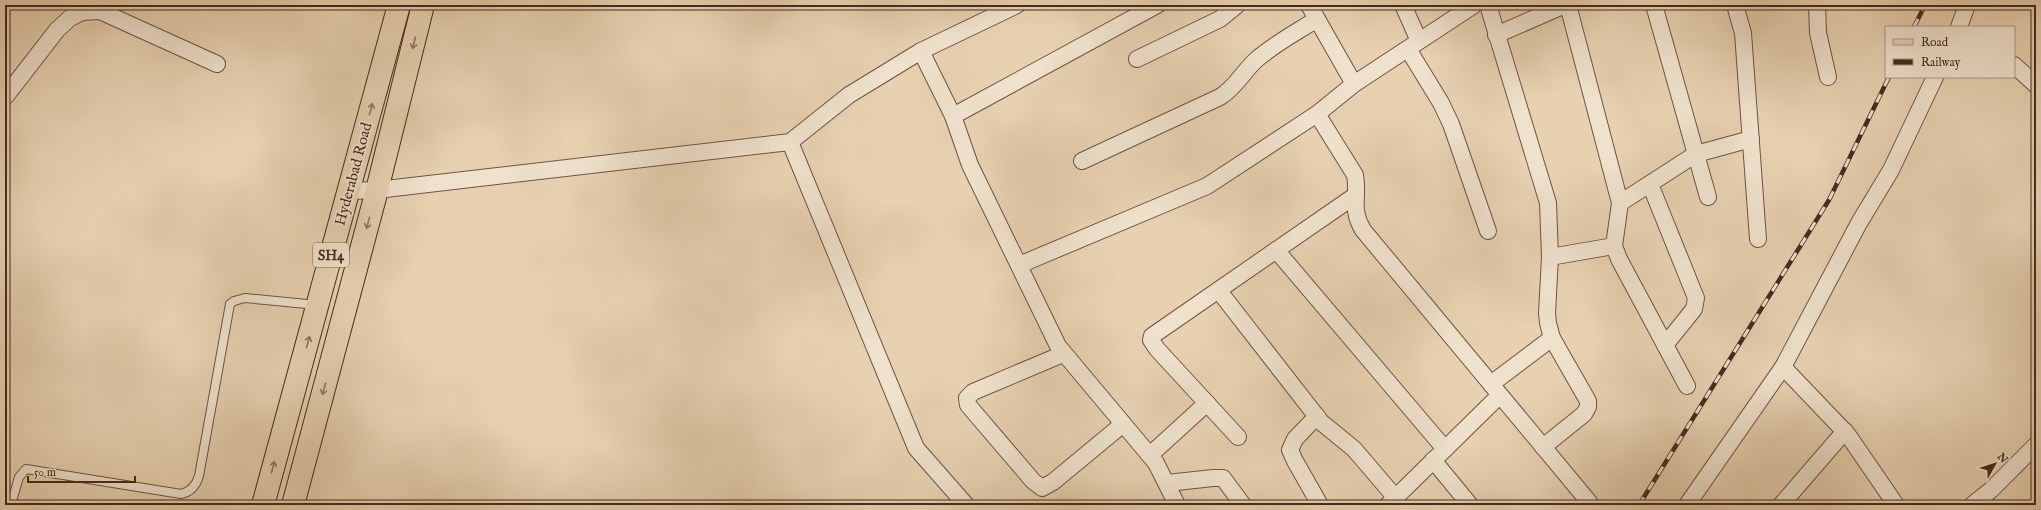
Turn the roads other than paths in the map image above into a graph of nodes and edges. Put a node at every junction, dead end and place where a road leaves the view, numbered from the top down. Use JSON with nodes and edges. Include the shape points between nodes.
{"nodes":[{"id":1,"x":399,"y":5,"type":"edge"},
{"id":2,"x":423,"y":5,"type":"edge"},
{"id":3,"x":1017,"y":5,"type":"edge"},
{"id":4,"x":1157,"y":5,"type":"edge"},
{"id":5,"x":1237,"y":5,"type":"edge"},
{"id":6,"x":1309,"y":5,"type":"edge"},
{"id":7,"x":1403,"y":5,"type":"edge"},
{"id":8,"x":1474,"y":5,"type":"edge"},
{"id":9,"x":1488,"y":5,"type":"edge"},
{"id":10,"x":1565,"y":5,"type":"edge"},
{"id":11,"x":1568,"y":5,"type":"edge"},
{"id":12,"x":1654,"y":5,"type":"edge"},
{"id":13,"x":1734,"y":5,"type":"edge"},
{"id":14,"x":1817,"y":5,"type":"edge"},
{"id":15,"x":1317,"y":19,"type":"junction"},
{"id":16,"x":1496,"y":35,"type":"junction"},
{"id":17,"x":1413,"y":45,"type":"junction"},
{"id":18,"x":921,"y":51,"type":"junction"},
{"id":19,"x":1137,"y":59,"type":"dead end"},
{"id":20,"x":217,"y":64,"type":"dead end"},
{"id":21,"x":2015,"y":66,"type":"edge"},
{"id":22,"x":1828,"y":77,"type":"dead end"},
{"id":23,"x":1935,"y":78,"type":"edge"},
{"id":24,"x":1354,"y":84,"type":"junction"},
{"id":25,"x":2036,"y":85,"type":"edge"},
{"id":26,"x":5,"y":97,"type":"edge"},
{"id":27,"x":1317,"y":114,"type":"junction"},
{"id":28,"x":953,"y":116,"type":"junction"},
{"id":29,"x":1751,"y":139,"type":"junction"},
{"id":30,"x":790,"y":142,"type":"junction"},
{"id":31,"x":1696,"y":154,"type":"junction"},
{"id":32,"x":1082,"y":161,"type":"dead end"},
{"id":33,"x":1650,"y":184,"type":"junction"},
{"id":34,"x":377,"y":190,"type":"junction"},
{"id":35,"x":349,"y":191,"type":"junction"},
{"id":36,"x":1356,"y":196,"type":"junction"},
{"id":37,"x":1708,"y":197,"type":"dead end"},
{"id":38,"x":1620,"y":203,"type":"junction"},
{"id":39,"x":1488,"y":231,"type":"dead end"},
{"id":40,"x":1758,"y":239,"type":"dead end"},
{"id":41,"x":1614,"y":246,"type":"junction"},
{"id":42,"x":1276,"y":250,"type":"junction"},
{"id":43,"x":1550,"y":257,"type":"junction"},
{"id":44,"x":1019,"y":265,"type":"junction"},
{"id":45,"x":1219,"y":291,"type":"junction"},
{"id":46,"x":318,"y":306,"type":"junction"},
{"id":47,"x":1552,"y":338,"type":"junction"},
{"id":48,"x":1665,"y":345,"type":"junction"},
{"id":49,"x":1063,"y":354,"type":"junction"},
{"id":50,"x":1783,"y":367,"type":"junction"},
{"id":51,"x":1686,"y":386,"type":"dead end"},
{"id":52,"x":1495,"y":390,"type":"junction"},
{"id":53,"x":1207,"y":403,"type":"junction"},
{"id":54,"x":1317,"y":416,"type":"junction"},
{"id":55,"x":1123,"y":424,"type":"junction"},
{"id":56,"x":1845,"y":431,"type":"junction"},
{"id":57,"x":1238,"y":437,"type":"dead end"},
{"id":58,"x":2036,"y":445,"type":"edge"},
{"id":59,"x":1543,"y":447,"type":"junction"},
{"id":60,"x":1445,"y":449,"type":"junction"},
{"id":61,"x":1150,"y":455,"type":"junction"},
{"id":62,"x":1433,"y":460,"type":"junction"},
{"id":63,"x":1167,"y":483,"type":"junction"},
{"id":64,"x":1391,"y":501,"type":"edge"},
{"id":65,"x":1888,"y":501,"type":"edge"},
{"id":66,"x":1590,"y":502,"type":"dead end"},
{"id":67,"x":11,"y":505,"type":"edge"},
{"id":68,"x":263,"y":505,"type":"edge"},
{"id":69,"x":292,"y":505,"type":"edge"},
{"id":70,"x":966,"y":505,"type":"edge"},
{"id":71,"x":1177,"y":505,"type":"edge"},
{"id":72,"x":1243,"y":505,"type":"edge"},
{"id":73,"x":1320,"y":505,"type":"edge"},
{"id":74,"x":1470,"y":505,"type":"edge"},
{"id":75,"x":1687,"y":505,"type":"edge"},
{"id":76,"x":1781,"y":505,"type":"edge"},
{"id":77,"x":1972,"y":505,"type":"edge"}],
"edges":[{"from":35,"to":1,"type":"main road","name":"Hyderabad Road","number":"SH4","one_way":true},
{"from":2,"to":34,"type":"main road","name":"Hyderabad Road","number":"SH4","one_way":true},
{"from":3,"to":18,"type":"street"},
{"from":4,"to":28,"type":"street"},
{"from":5,"to":19,"type":"street","via":[[1220,19]]},
{"from":6,"to":15,"type":"street"},
{"from":7,"to":17,"type":"street"},
{"from":8,"to":17,"type":"street"},
{"from":9,"to":16,"type":"street"},
{"from":10,"to":16,"type":"street"},
{"from":11,"to":38,"type":"street"},
{"from":12,"to":31,"type":"street"},
{"from":13,"to":29,"type":"street","via":[[1743,33]]},
{"from":14,"to":22,"type":"street","via":[[1818,33]]},
{"from":15,"to":24,"type":"street"},
{"from":15,"to":32,"type":"street","via":[[1267,51],[1249,67],[1229,92]]},
{"from":16,"to":43,"type":"street","via":[[1548,203]]},
{"from":17,"to":24,"type":"street"},
{"from":17,"to":39,"type":"street","via":[[1451,124]]},
{"from":18,"to":28,"type":"street"},
{"from":18,"to":30,"type":"street","via":[[849,95]]},
{"from":20,"to":26,"type":"street","via":[[100,11],[82,12],[70,18],[57,30]]},
{"from":21,"to":25,"type":"street"},
{"from":23,"to":50,"type":"street","via":[[1891,170],[1859,223]]},
{"from":24,"to":27,"type":"street"},
{"from":27,"to":36,"type":"street","via":[[1355,175]]},
{"from":27,"to":44,"type":"street","via":[[1207,186]]},
{"from":28,"to":44,"type":"street","via":[[970,165]]},
{"from":29,"to":31,"type":"street"},
{"from":29,"to":40,"type":"street"},
{"from":30,"to":34,"type":"street"},
{"from":30,"to":70,"type":"street","via":[[916,448]]},
{"from":31,"to":33,"type":"street"},
{"from":31,"to":37,"type":"street"},
{"from":33,"to":38,"type":"street"},
{"from":33,"to":48,"type":"street","via":[[1696,298],[1694,308]]},
{"from":34,"to":35,"type":"street"},
{"from":34,"to":69,"type":"main road","name":"Hyderabad Road","number":"SH4","one_way":true},
{"from":35,"to":46,"type":"main road","name":"Hyderabad Road","number":"SH4"},
{"from":36,"to":42,"type":"street"},
{"from":36,"to":52,"type":"street","via":[[1355,215],[1363,230]]},
{"from":38,"to":41,"type":"street"},
{"from":41,"to":43,"type":"street"},
{"from":41,"to":48,"type":"street"},
{"from":42,"to":45,"type":"street"},
{"from":42,"to":60,"type":"street"},
{"from":43,"to":47,"type":"street","via":[[1547,313]]},
{"from":44,"to":49,"type":"street"},
{"from":45,"to":53,"type":"street","via":[[1156,332],[1151,340]]},
{"from":45,"to":54,"type":"street"},
{"from":46,"to":67,"type":"lane","via":[[245,298],[230,304],[199,476],[186,493],[26,469],[19,477]]},
{"from":68,"to":46,"type":"main road","name":"Hyderabad Road","number":"SH4","one_way":true},
{"from":47,"to":52,"type":"street"},
{"from":47,"to":59,"type":"street","via":[[1585,396],[1588,407],[1584,414]]},
{"from":48,"to":51,"type":"street"},
{"from":49,"to":55,"type":"street"},
{"from":49,"to":55,"type":"street","via":[[973,392],[967,398],[968,405],[1033,481],[1042,488],[1053,482]]},
{"from":50,"to":56,"type":"street"},
{"from":50,"to":75,"type":"street"},
{"from":52,"to":59,"type":"street"},
{"from":52,"to":60,"type":"street"},
{"from":53,"to":57,"type":"street"},
{"from":53,"to":61,"type":"street"},
{"from":54,"to":64,"type":"street","via":[[1354,449]]},
{"from":54,"to":73,"type":"street","via":[[1295,439],[1290,450]]},
{"from":55,"to":61,"type":"street"},
{"from":56,"to":65,"type":"street"},
{"from":56,"to":76,"type":"street"},
{"from":58,"to":77,"type":"street","via":[[1991,490]]},
{"from":59,"to":66,"type":"street"},
{"from":60,"to":62,"type":"street"},
{"from":61,"to":63,"type":"street"},
{"from":62,"to":64,"type":"street"},
{"from":62,"to":74,"type":"street"},
{"from":63,"to":71,"type":"street"},
{"from":63,"to":72,"type":"street","via":[[1223,478]]}]}
